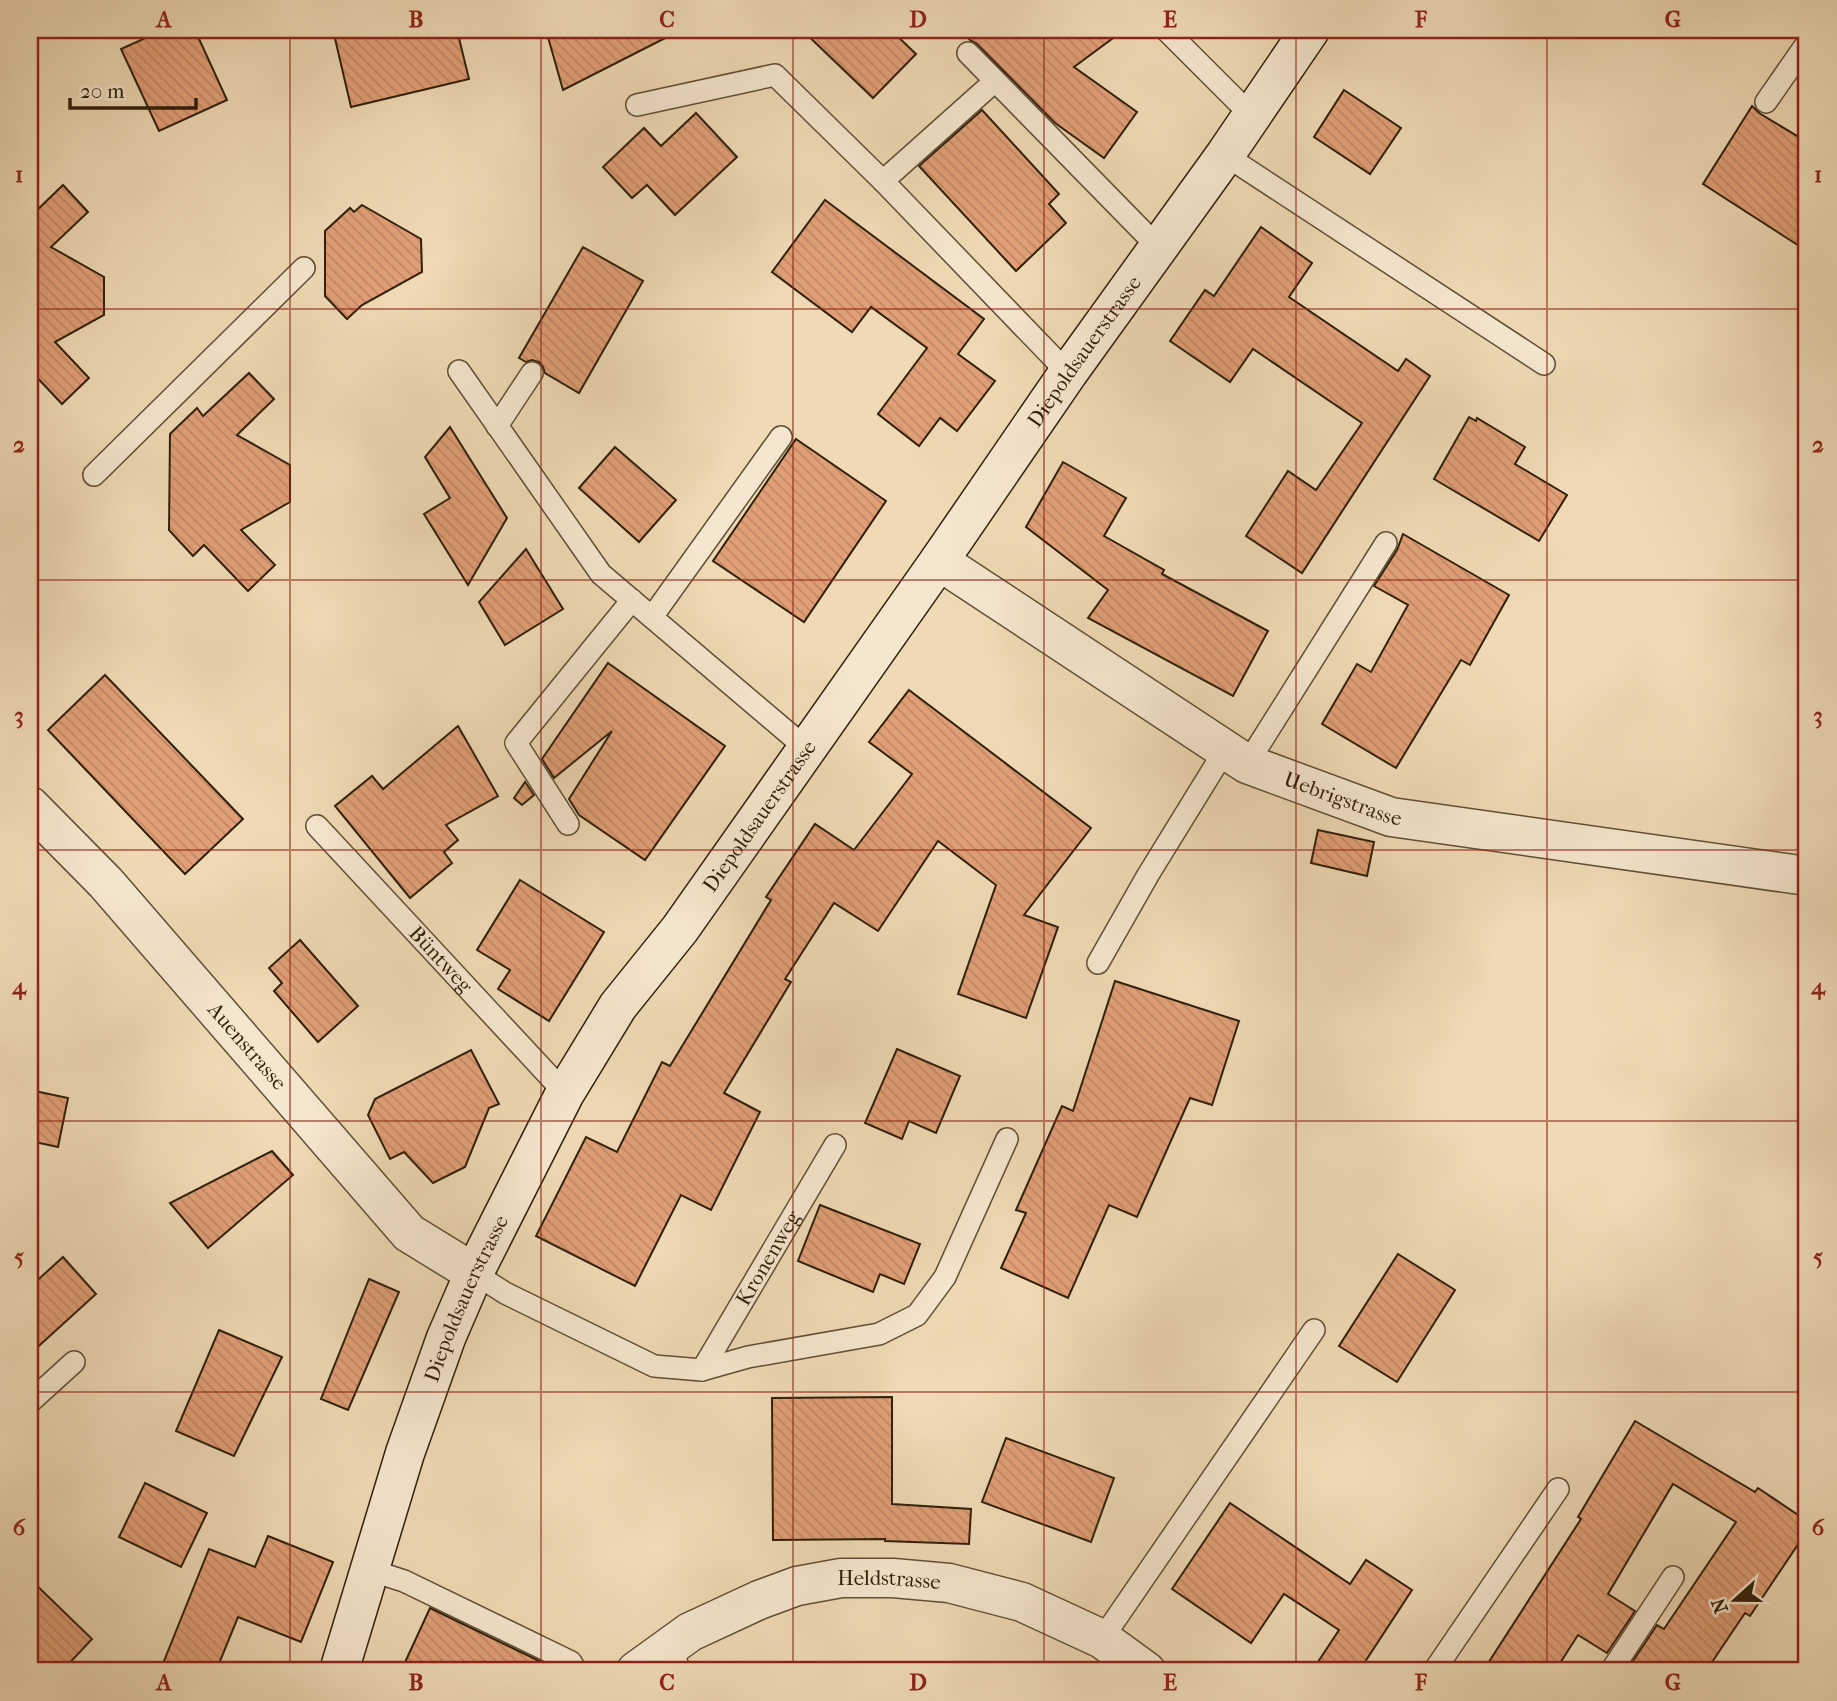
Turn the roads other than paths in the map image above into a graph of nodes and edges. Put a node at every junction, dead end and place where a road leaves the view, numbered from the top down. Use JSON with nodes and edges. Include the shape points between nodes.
{"nodes":[{"id":1,"x":1166,"y":30,"type":"edge"},
{"id":2,"x":1310,"y":30,"type":"edge"},
{"id":3,"x":1807,"y":43,"type":"edge"},
{"id":4,"x":968,"y":53,"type":"dead end"},
{"id":5,"x":995,"y":81,"type":"junction"},
{"id":6,"x":1766,"y":102,"type":"dead end"},
{"id":7,"x":637,"y":105,"type":"dead end"},
{"id":8,"x":1252,"y":116,"type":"junction"},
{"id":9,"x":1224,"y":155,"type":"junction"},
{"id":10,"x":883,"y":181,"type":"junction"},
{"id":11,"x":1158,"y":247,"type":"junction"},
{"id":12,"x":304,"y":268,"type":"dead end"},
{"id":13,"x":1544,"y":363,"type":"dead end"},
{"id":14,"x":459,"y":371,"type":"dead end"},
{"id":15,"x":532,"y":373,"type":"dead end"},
{"id":16,"x":1068,"y":373,"type":"junction"},
{"id":17,"x":497,"y":426,"type":"junction"},
{"id":18,"x":781,"y":437,"type":"dead end"},
{"id":19,"x":94,"y":475,"type":"dead end"},
{"id":20,"x":1385,"y":543,"type":"dead end"},
{"id":21,"x":939,"y":561,"type":"junction"},
{"id":22,"x":632,"y":600,"type":"junction"},
{"id":23,"x":652,"y":617,"type":"junction"},
{"id":24,"x":807,"y":749,"type":"junction"},
{"id":25,"x":1236,"y":757,"type":"junction"},
{"id":26,"x":30,"y":806,"type":"edge"},
{"id":27,"x":568,"y":824,"type":"dead end"},
{"id":28,"x":317,"y":826,"type":"dead end"},
{"id":29,"x":1807,"y":876,"type":"edge"},
{"id":30,"x":1098,"y":963,"type":"dead end"},
{"id":31,"x":565,"y":1093,"type":"junction"},
{"id":32,"x":1007,"y":1139,"type":"dead end"},
{"id":33,"x":835,"y":1146,"type":"dead end"},
{"id":34,"x":474,"y":1273,"type":"junction"},
{"id":35,"x":1314,"y":1330,"type":"dead end"},
{"id":36,"x":74,"y":1362,"type":"dead end"},
{"id":37,"x":702,"y":1370,"type":"junction"},
{"id":38,"x":30,"y":1402,"type":"edge"},
{"id":39,"x":1558,"y":1489,"type":"dead end"},
{"id":40,"x":370,"y":1570,"type":"junction"},
{"id":41,"x":1673,"y":1577,"type":"dead end"},
{"id":42,"x":1102,"y":1639,"type":"junction"},
{"id":43,"x":675,"y":1658,"type":"edge"},
{"id":44,"x":339,"y":1671,"type":"edge"},
{"id":45,"x":576,"y":1671,"type":"edge"},
{"id":46,"x":636,"y":1671,"type":"edge"},
{"id":47,"x":1146,"y":1671,"type":"edge"},
{"id":48,"x":1434,"y":1671,"type":"edge"},
{"id":49,"x":1611,"y":1671,"type":"edge"}],
"edges":[{"from":1,"to":8,"type":"lane"},
{"from":2,"to":8,"type":"street","name":"Diepoldsauerstrasse"},
{"from":3,"to":6,"type":"lane"},
{"from":4,"to":5,"type":"lane"},
{"from":5,"to":10,"type":"lane"},
{"from":5,"to":11,"type":"lane"},
{"from":7,"to":10,"type":"lane","via":[[775,75]]},
{"from":8,"to":9,"type":"street","name":"Diepoldsauerstrasse"},
{"from":9,"to":11,"type":"street","name":"Diepoldsauerstrasse"},
{"from":9,"to":13,"type":"lane"},
{"from":10,"to":16,"type":"lane"},
{"from":11,"to":16,"type":"street","name":"Diepoldsauerstrasse"},
{"from":12,"to":19,"type":"lane"},
{"from":14,"to":17,"type":"lane"},
{"from":15,"to":17,"type":"lane"},
{"from":16,"to":21,"type":"street","name":"Diepoldsauerstrasse"},
{"from":17,"to":22,"type":"lane","via":[[601,574]]},
{"from":18,"to":23,"type":"lane"},
{"from":20,"to":25,"type":"lane"},
{"from":21,"to":24,"type":"street","name":"Diepoldsauerstrasse"},
{"from":21,"to":25,"type":"street","name":"Uebrigstrasse"},
{"from":22,"to":23,"type":"lane"},
{"from":22,"to":27,"type":"lane","via":[[516,743]]},
{"from":23,"to":24,"type":"lane"},
{"from":24,"to":31,"type":"street","name":"Diepoldsauerstrasse","via":[[680,929],[618,1006]]},
{"from":25,"to":29,"type":"street","name":"Uebrigstrasse","via":[[1391,817]]},
{"from":25,"to":30,"type":"lane","via":[[1148,875]]},
{"from":26,"to":34,"type":"street","name":"Auenstrasse","via":[[106,883],[409,1233]]},
{"from":28,"to":31,"type":"lane","name":"Büntweg"},
{"from":31,"to":34,"type":"street","name":"Diepoldsauerstrasse"},
{"from":32,"to":37,"type":"lane","via":[[945,1277],[917,1315],[879,1334],[748,1357]]},
{"from":33,"to":37,"type":"lane","name":"Kronenweg"},
{"from":34,"to":37,"type":"lane","via":[[505,1293],[654,1366]]},
{"from":34,"to":40,"type":"street","name":"Diepoldsauerstrasse","via":[[405,1453]]},
{"from":35,"to":42,"type":"lane"},
{"from":36,"to":38,"type":"lane"},
{"from":39,"to":48,"type":"lane"},
{"from":40,"to":44,"type":"street","name":"Diepoldsauerstrasse"},
{"from":40,"to":45,"type":"lane","via":[[404,1581],[571,1662]]},
{"from":41,"to":49,"type":"lane"},
{"from":42,"to":43,"type":"street","name":"Heldstrasse","via":[[1022,1602],[949,1583],[841,1578],[797,1586],[690,1632]]},
{"from":42,"to":47,"type":"street","name":"Heldstrasse"},
{"from":43,"to":46,"type":"street","name":"Heldstrasse"}]}
